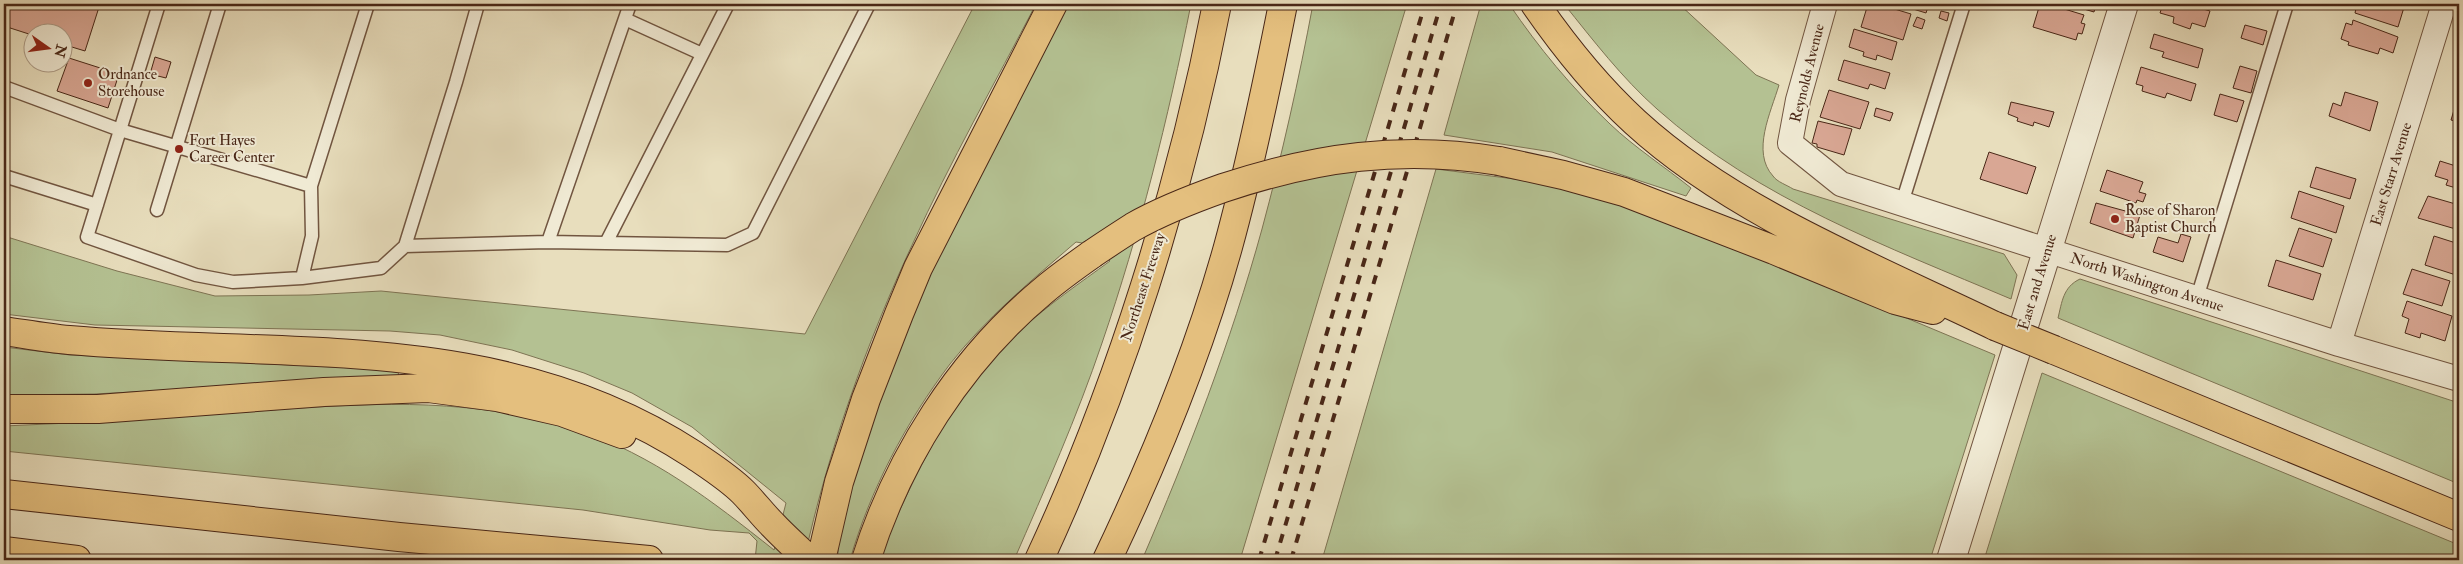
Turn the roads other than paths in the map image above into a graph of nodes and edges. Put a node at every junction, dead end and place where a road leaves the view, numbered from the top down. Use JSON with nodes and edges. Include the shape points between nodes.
{"nodes":[{"id":1,"x":158,"y":4,"type":"edge"},
{"id":2,"x":220,"y":4,"type":"edge"},
{"id":3,"x":368,"y":4,"type":"edge"},
{"id":4,"x":478,"y":4,"type":"edge"},
{"id":5,"x":630,"y":4,"type":"edge"},
{"id":6,"x":728,"y":4,"type":"edge"},
{"id":7,"x":869,"y":4,"type":"edge"},
{"id":8,"x":1053,"y":4,"type":"edge"},
{"id":9,"x":1217,"y":4,"type":"edge"},
{"id":10,"x":1283,"y":4,"type":"edge"},
{"id":11,"x":1535,"y":4,"type":"edge"},
{"id":12,"x":1825,"y":4,"type":"edge"},
{"id":13,"x":1964,"y":4,"type":"edge"},
{"id":14,"x":2124,"y":4,"type":"edge"},
{"id":15,"x":2287,"y":4,"type":"edge"},
{"id":16,"x":2444,"y":4,"type":"edge"},
{"id":17,"x":625,"y":19,"type":"junction"},
{"id":18,"x":702,"y":54,"type":"junction"},
{"id":19,"x":4,"y":87,"type":"edge"},
{"id":20,"x":120,"y":130,"type":"junction"},
{"id":21,"x":1790,"y":143,"type":"joint"},
{"id":22,"x":176,"y":146,"type":"junction"},
{"id":23,"x":4,"y":176,"type":"edge"},
{"id":24,"x":310,"y":186,"type":"junction"},
{"id":25,"x":1902,"y":203,"type":"junction"},
{"id":26,"x":97,"y":205,"type":"junction"},
{"id":27,"x":157,"y":210,"type":"dead end"},
{"id":28,"x":548,"y":242,"type":"junction"},
{"id":29,"x":606,"y":243,"type":"junction"},
{"id":30,"x":405,"y":246,"type":"junction"},
{"id":31,"x":2047,"y":250,"type":"junction"},
{"id":32,"x":302,"y":278,"type":"junction"},
{"id":33,"x":2197,"y":298,"type":"junction"},
{"id":34,"x":1994,"y":326,"type":"junction"},
{"id":35,"x":4,"y":331,"type":"edge"},
{"id":36,"x":2339,"y":344,"type":"junction"},
{"id":37,"x":2459,"y":379,"type":"edge"},
{"id":38,"x":4,"y":409,"type":"edge"},
{"id":39,"x":4,"y":494,"type":"edge"},
{"id":40,"x":2459,"y":516,"type":"edge"},
{"id":41,"x":773,"y":525,"type":"junction"},
{"id":42,"x":4,"y":552,"type":"edge"},
{"id":43,"x":77,"y":560,"type":"edge"},
{"id":44,"x":649,"y":560,"type":"edge"},
{"id":45,"x":809,"y":560,"type":"edge"},
{"id":46,"x":821,"y":560,"type":"edge"},
{"id":47,"x":866,"y":560,"type":"edge"},
{"id":48,"x":1039,"y":560,"type":"edge"},
{"id":49,"x":1107,"y":560,"type":"edge"},
{"id":50,"x":1951,"y":560,"type":"edge"}],
"edges":[{"from":1,"to":20,"type":"lane"},
{"from":2,"to":22,"type":"lane"},
{"from":3,"to":24,"type":"lane"},
{"from":4,"to":30,"type":"lane"},
{"from":5,"to":17,"type":"lane"},
{"from":6,"to":18,"type":"lane"},
{"from":7,"to":29,"type":"lane","via":[[753,233],[727,245]]},
{"from":8,"to":46,"type":"highway","via":[[905,299],[863,408]]},
{"from":9,"to":48,"type":"highway","name":"Northeast Freeway","via":[[1183,152],[1146,285],[1093,433]]},
{"from":10,"to":49,"type":"highway","via":[[1228,247],[1184,381]]},
{"from":11,"to":34,"type":"highway","via":[[1584,70],[1635,122],[1695,169],[1743,202]]},
{"from":12,"to":21,"type":"street","name":"Reynolds Avenue","via":[[1798,100]]},
{"from":13,"to":25,"type":"lane"},
{"from":14,"to":31,"type":"street","name":"East 2nd Avenue"},
{"from":15,"to":33,"type":"lane"},
{"from":16,"to":36,"type":"street","name":"East Starr Avenue"},
{"from":17,"to":18,"type":"lane"},
{"from":17,"to":28,"type":"lane"},
{"from":18,"to":29,"type":"lane"},
{"from":19,"to":20,"type":"lane"},
{"from":20,"to":22,"type":"lane"},
{"from":20,"to":26,"type":"lane"},
{"from":21,"to":25,"type":"street","name":"North Washington Avenue","via":[[1841,184]]},
{"from":22,"to":24,"type":"lane"},
{"from":22,"to":27,"type":"lane"},
{"from":23,"to":26,"type":"lane"},
{"from":24,"to":32,"type":"lane","via":[[312,236]]},
{"from":25,"to":31,"type":"street","name":"North Washington Avenue"},
{"from":26,"to":32,"type":"lane","via":[[87,237],[196,275],[233,282]]},
{"from":28,"to":29,"type":"lane"},
{"from":28,"to":30,"type":"lane"},
{"from":30,"to":32,"type":"lane","via":[[381,268]]},
{"from":31,"to":33,"type":"street","name":"North Washington Avenue"},
{"from":31,"to":50,"type":"street","name":"East 2nd Avenue"},
{"from":33,"to":36,"type":"street","name":"North Washington Avenue"},
{"from":34,"to":40,"type":"highway","bridge":true},
{"from":34,"to":47,"type":"highway","bridge":true,"via":[[1896,300],[1624,192],[1563,175],[1499,161],[1423,153],[1299,165],[1192,199],[1134,227],[1043,291],[995,338],[953,386],[892,493]]},
{"from":35,"to":41,"type":"highway","via":[[69,340],[400,357],[465,366],[526,380],[579,397],[641,424],[694,455],[742,491]]},
{"from":36,"to":37,"type":"street","name":"North Washington Avenue"},
{"from":38,"to":41,"type":"highway","via":[[98,409],[324,392],[428,388],[497,397],[562,412],[619,432],[668,456]]},
{"from":39,"to":44,"type":"highway","via":[[389,536]]},
{"from":41,"to":45,"type":"highway"},
{"from":42,"to":43,"type":"highway"}]}
